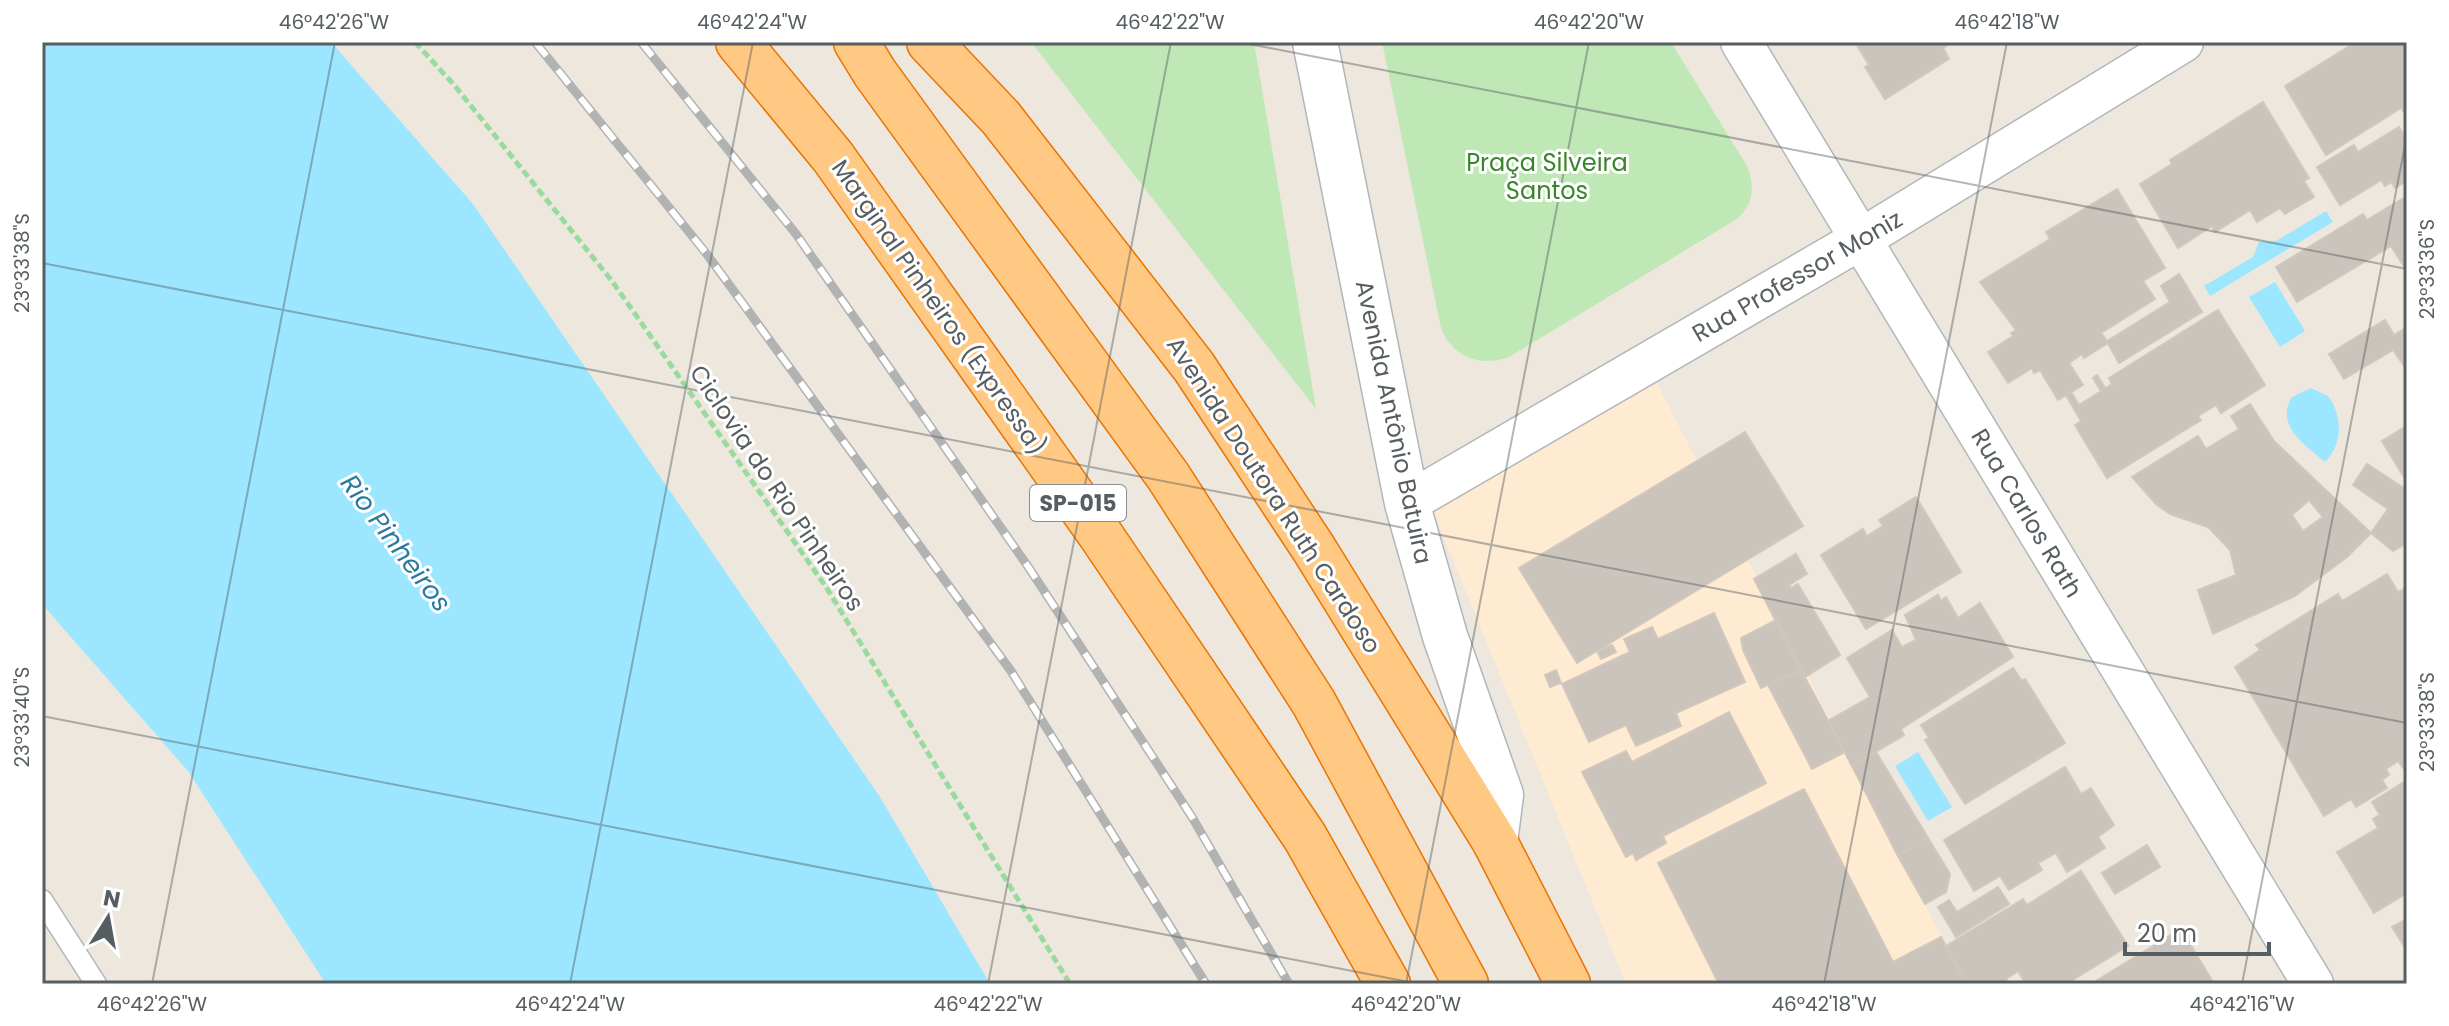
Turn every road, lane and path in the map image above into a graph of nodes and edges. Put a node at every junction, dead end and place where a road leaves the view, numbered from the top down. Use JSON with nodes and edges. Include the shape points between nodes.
{"nodes":[{"id":1,"x":415,"y":42,"type":"edge"},
{"id":2,"x":738,"y":42,"type":"edge"},
{"id":3,"x":856,"y":42,"type":"edge"},
{"id":4,"x":929,"y":42,"type":"edge"},
{"id":5,"x":1315,"y":42,"type":"edge"},
{"id":6,"x":1741,"y":42,"type":"edge"},
{"id":7,"x":2183,"y":42,"type":"edge"},
{"id":8,"x":1861,"y":239,"type":"junction"},
{"id":9,"x":1407,"y":503,"type":"junction"},
{"id":10,"x":1495,"y":842,"type":"junction"},
{"id":11,"x":42,"y":900,"type":"edge"},
{"id":12,"x":96,"y":984,"type":"edge"},
{"id":13,"x":1070,"y":984,"type":"edge"},
{"id":14,"x":1388,"y":984,"type":"edge"},
{"id":15,"x":1466,"y":984,"type":"edge"},
{"id":16,"x":1568,"y":984,"type":"edge"},
{"id":17,"x":2313,"y":984,"type":"edge"}],
"edges":[{"from":1,"to":13,"type":"path","name":"Ciclovia do Rio Pinheiros","via":[[612,281],[809,562]]},
{"from":2,"to":14,"type":"highway","name":"Marginal Pinheiros (Expressa)","number":"SP-015","via":[[833,157],[1100,534],[1305,837]]},
{"from":3,"to":15,"type":"highway","via":[[1168,476],[1314,703]]},
{"from":4,"to":10,"type":"highway","name":"Avenida Doutora Ruth Cardoso","via":[[1001,118],[1194,367]]},
{"from":5,"to":9,"type":"street","name":"Avenida Antônio Batuira"},
{"from":6,"to":8,"type":"street","name":"Rua Carlos Rath"},
{"from":7,"to":8,"type":"street","name":"Rua Professor Moniz"},
{"from":8,"to":9,"type":"street","name":"Rua Professor Moniz"},
{"from":8,"to":17,"type":"street","name":"Rua Carlos Rath"},
{"from":9,"to":10,"type":"street","name":"Avenida Antônio Batuira","via":[[1445,636],[1501,795]]},
{"from":10,"to":16,"type":"highway","name":"Avenida Doutora Ruth Cardoso"},
{"from":11,"to":12,"type":"lane"}]}
